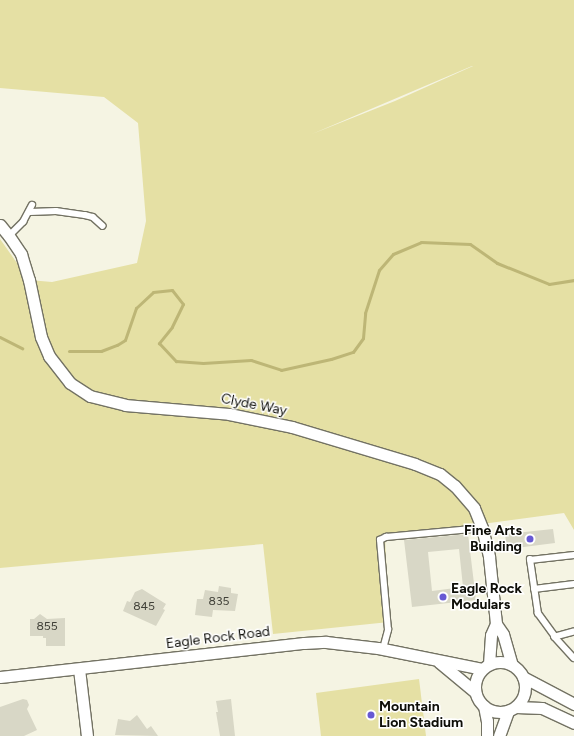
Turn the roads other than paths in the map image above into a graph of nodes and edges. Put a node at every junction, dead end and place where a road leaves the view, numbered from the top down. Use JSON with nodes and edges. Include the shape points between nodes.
{"nodes":[{"id":1,"x":32,"y":205,"type":"dead end"},
{"id":2,"x":30,"y":212,"type":"junction"},
{"id":3,"x":0,"y":226,"type":"edge"},
{"id":4,"x":103,"y":226,"type":"dead end"},
{"id":5,"x":9,"y":236,"type":"junction"},
{"id":6,"x":482,"y":528,"type":"junction"},
{"id":7,"x":574,"y":555,"type":"edge"},
{"id":8,"x":574,"y":584,"type":"edge"},
{"id":9,"x":534,"y":589,"type":"junction"},
{"id":10,"x":496,"y":624,"type":"junction"},
{"id":11,"x":574,"y":632,"type":"edge"},
{"id":12,"x":555,"y":637,"type":"junction"},
{"id":13,"x":383,"y":649,"type":"junction"},
{"id":14,"x":574,"y":658,"type":"edge"},
{"id":15,"x":438,"y":661,"type":"junction"},
{"id":16,"x":512,"y":665,"type":"junction"},
{"id":17,"x":486,"y":666,"type":"junction"},
{"id":18,"x":79,"y":668,"type":"junction"},
{"id":19,"x":0,"y":677,"type":"edge"},
{"id":20,"x":523,"y":677,"type":"junction"},
{"id":21,"x":475,"y":692,"type":"junction"},
{"id":22,"x":574,"y":704,"type":"edge"},
{"id":23,"x":484,"y":706,"type":"junction"},
{"id":24,"x":512,"y":709,"type":"junction"},
{"id":25,"x":574,"y":723,"type":"edge"},
{"id":26,"x":87,"y":736,"type":"edge"},
{"id":27,"x":487,"y":736,"type":"edge"},
{"id":28,"x":499,"y":736,"type":"edge"}],
"edges":[{"from":1,"to":2,"type":"lane"},
{"from":2,"to":4,"type":"lane","via":[[56,211],[85,215],[93,217]]},
{"from":2,"to":5,"type":"lane"},
{"from":3,"to":5,"type":"street","name":"Clyde Way"},
{"from":5,"to":6,"type":"street","name":"Clyde Way","via":[[25,264],[45,348],[62,375],[79,390],[100,400],[119,404],[206,411],[254,418],[415,464],[440,474],[455,486],[474,508]]},
{"from":6,"to":10,"type":"street","name":"Clyde Way","via":[[489,557]]},
{"from":6,"to":13,"type":"lane","via":[[386,537],[380,540],[388,630]]},
{"from":7,"to":9,"type":"lane","via":[[530,560]]},
{"from":8,"to":9,"type":"lane"},
{"from":9,"to":12,"type":"lane","via":[[538,614]]},
{"from":10,"to":16,"type":"street","via":[[503,634]]},
{"from":10,"to":17,"type":"street","via":[[491,635]]},
{"from":11,"to":12,"type":"lane"},
{"from":12,"to":14,"type":"lane"},
{"from":13,"to":15,"type":"street","name":"Eagle Rock Road"},
{"from":13,"to":18,"type":"street","name":"Eagle Rock Road","via":[[348,644],[304,643]]},
{"from":15,"to":17,"type":"street","name":"Eagle Rock Road"},
{"from":15,"to":21,"type":"street","name":"Eagle Rock Road"},
{"from":16,"to":17,"type":"street","name":"Eagle Rock Road","via":[[497,662]]},
{"from":16,"to":20,"type":"street"},
{"from":17,"to":21,"type":"street","via":[[475,683]]},
{"from":18,"to":19,"type":"street","name":"Eagle Rock Road"},
{"from":18,"to":26,"type":"street"},
{"from":20,"to":22,"type":"street"},
{"from":20,"to":24,"type":"street","via":[[525,692]]},
{"from":21,"to":23,"type":"street","name":"Eagle Rock Road"},
{"from":23,"to":24,"type":"street","via":[[491,711],[500,712]]},
{"from":23,"to":27,"type":"street","via":[[488,721]]},
{"from":24,"to":25,"type":"street","via":[[542,708]]},
{"from":24,"to":28,"type":"street"}]}
